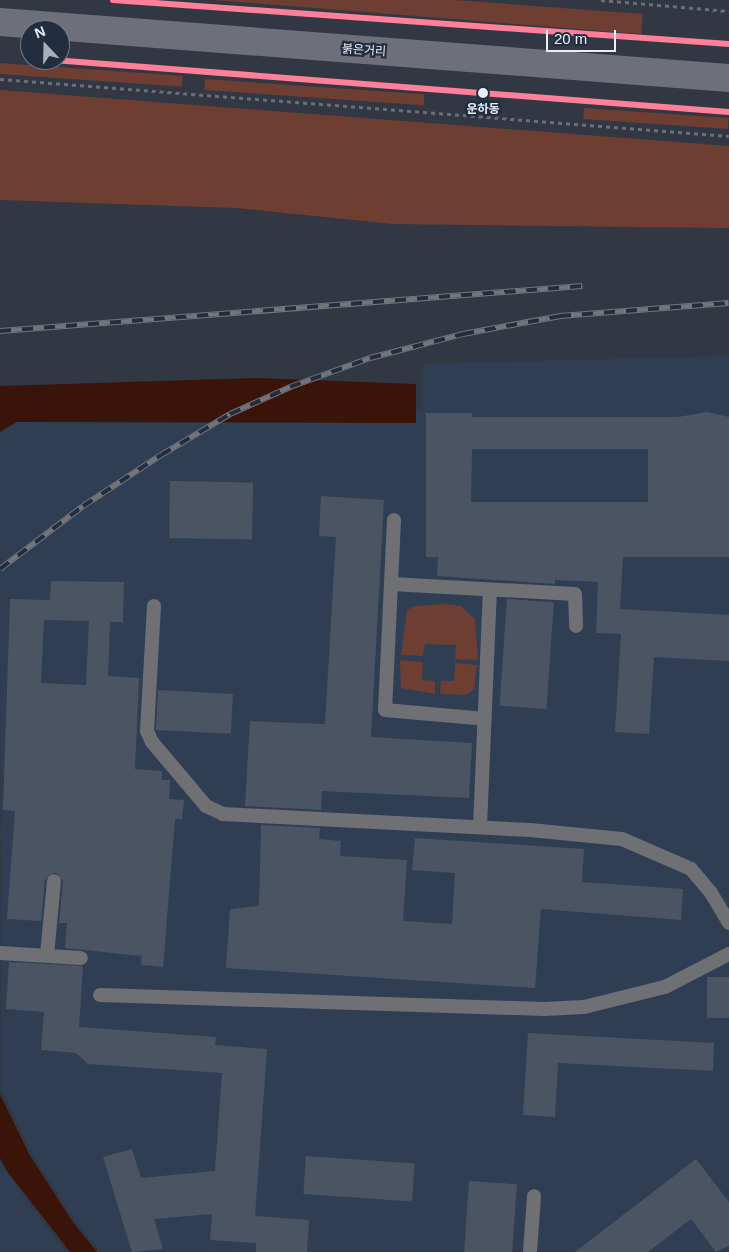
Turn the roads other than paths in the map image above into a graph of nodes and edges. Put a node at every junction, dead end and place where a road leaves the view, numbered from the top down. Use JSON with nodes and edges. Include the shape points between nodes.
{"nodes":[{"id":1,"x":0,"y":22,"type":"edge"},
{"id":2,"x":729,"y":78,"type":"edge"},
{"id":3,"x":394,"y":520,"type":"dead end"},
{"id":4,"x":391,"y":584,"type":"junction"},
{"id":5,"x":490,"y":590,"type":"junction"},
{"id":6,"x":154,"y":606,"type":"dead end"},
{"id":7,"x":576,"y":626,"type":"dead end"},
{"id":8,"x":485,"y":718,"type":"junction"},
{"id":9,"x":480,"y":827,"type":"junction"},
{"id":10,"x":54,"y":882,"type":"dead end"},
{"id":11,"x":729,"y":923,"type":"edge"},
{"id":12,"x":0,"y":953,"type":"edge"},
{"id":13,"x":729,"y":954,"type":"edge"},
{"id":14,"x":47,"y":955,"type":"junction"},
{"id":15,"x":81,"y":958,"type":"dead end"},
{"id":16,"x":100,"y":995,"type":"dead end"},
{"id":17,"x":534,"y":1196,"type":"dead end"},
{"id":18,"x":530,"y":1252,"type":"edge"}],
"edges":[{"from":1,"to":2,"type":"main road","name":"붉은거리"},
{"from":3,"to":4,"type":"lane"},
{"from":4,"to":5,"type":"lane"},
{"from":4,"to":8,"type":"lane","via":[[385,710]]},
{"from":5,"to":7,"type":"lane","via":[[575,594]]},
{"from":5,"to":8,"type":"lane"},
{"from":6,"to":9,"type":"lane","via":[[147,731],[152,742],[206,806],[223,814]]},
{"from":8,"to":9,"type":"lane"},
{"from":9,"to":11,"type":"lane","via":[[622,839],[690,869],[711,893]]},
{"from":10,"to":14,"type":"lane"},
{"from":12,"to":14,"type":"lane"},
{"from":13,"to":16,"type":"lane","via":[[665,987],[584,1007],[552,1009]]},
{"from":14,"to":15,"type":"lane"},
{"from":17,"to":18,"type":"lane"}]}
